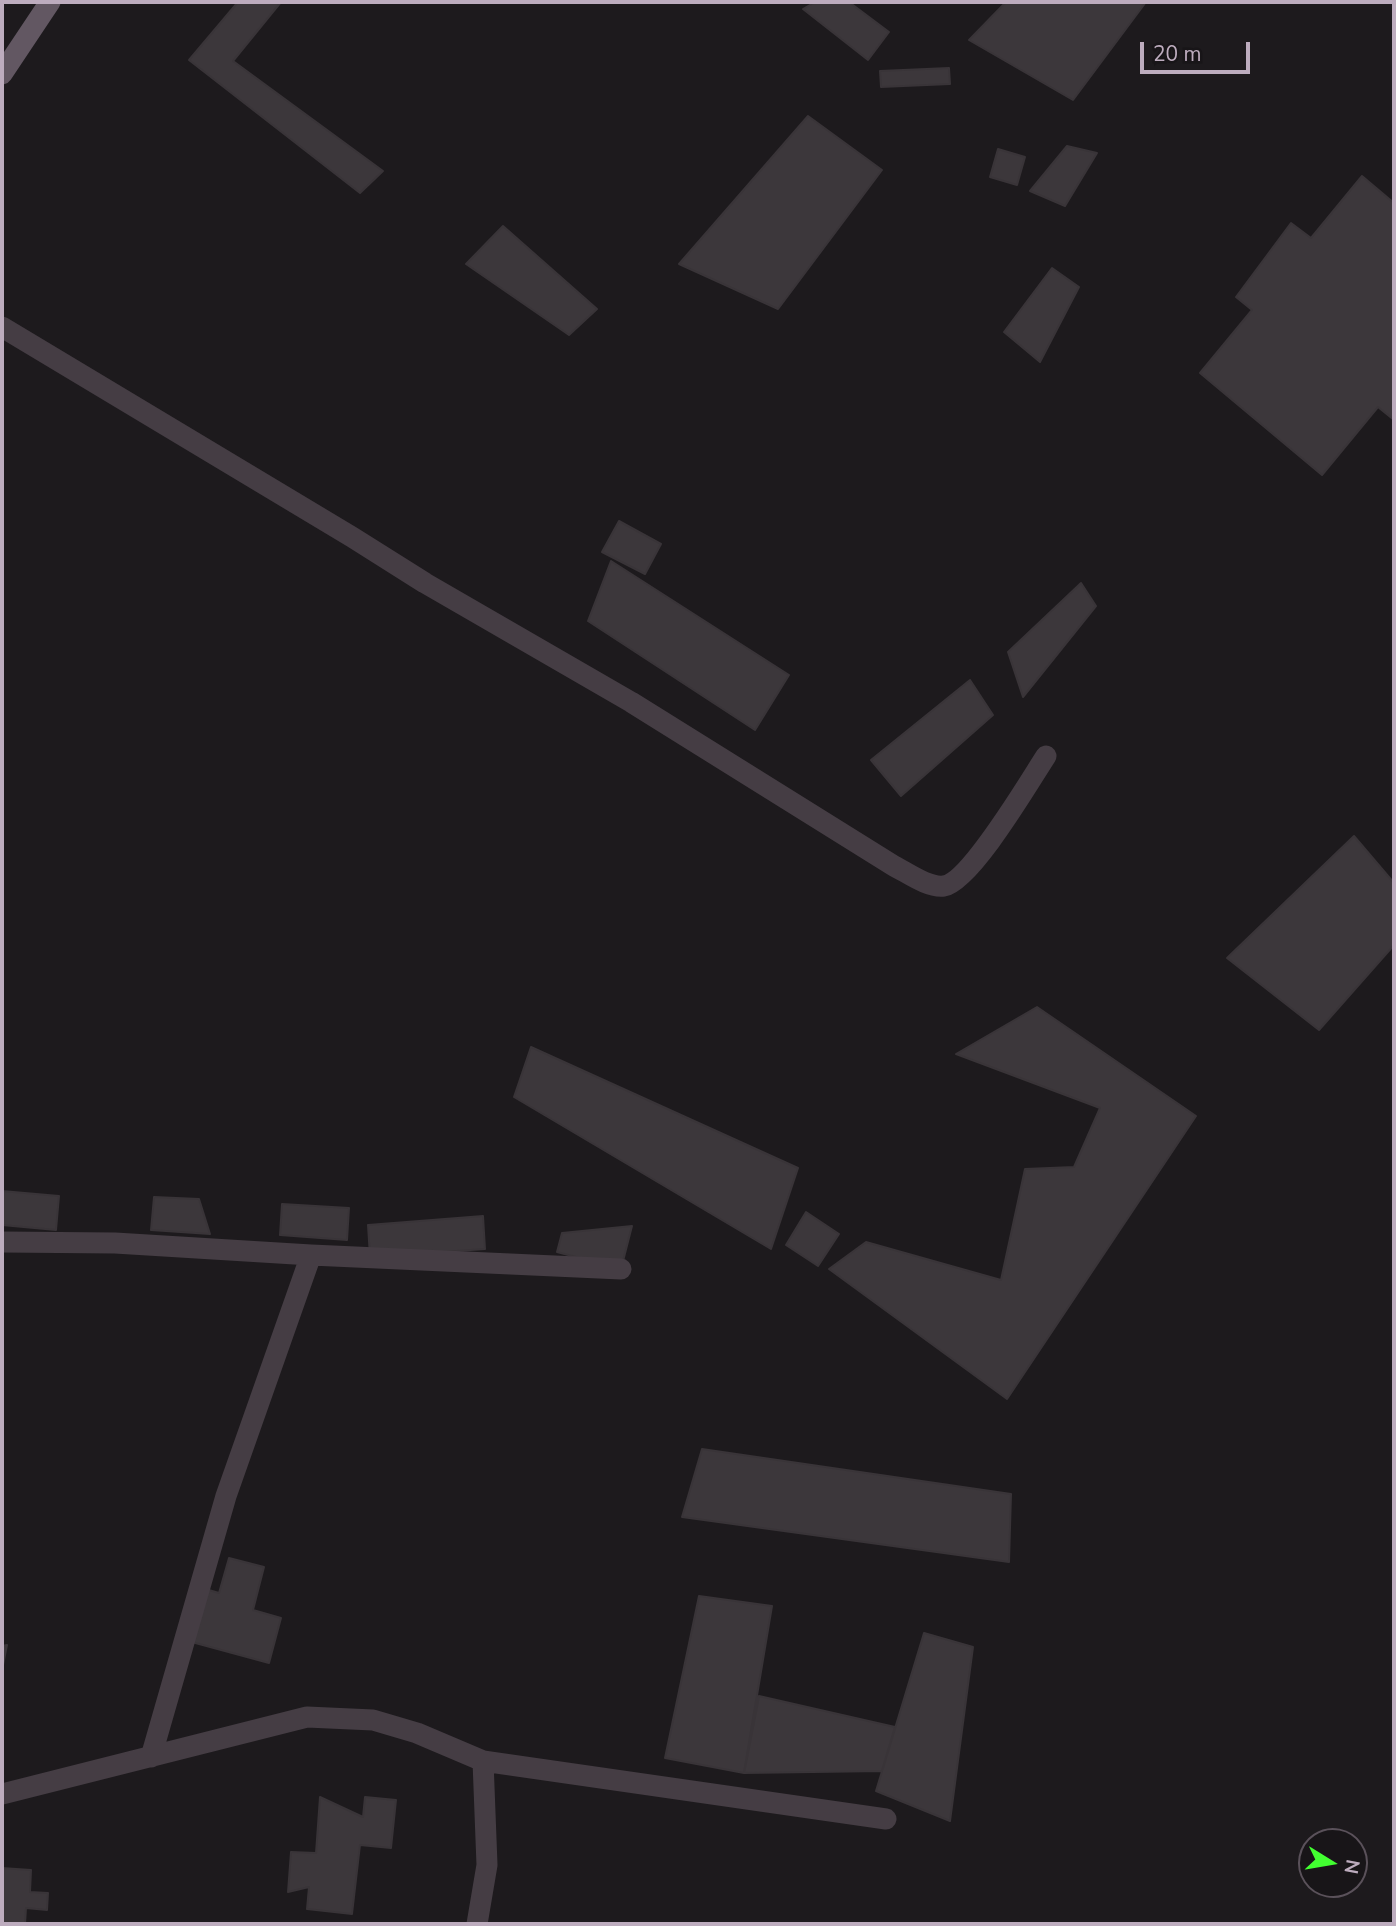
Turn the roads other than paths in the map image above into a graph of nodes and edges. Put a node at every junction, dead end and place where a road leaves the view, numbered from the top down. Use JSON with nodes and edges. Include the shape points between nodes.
{"nodes":[{"id":1,"x":50,"y":2,"type":"edge"},
{"id":2,"x":2,"y":74,"type":"edge"},
{"id":3,"x":2,"y":327,"type":"edge"},
{"id":4,"x":1046,"y":756,"type":"dead end"},
{"id":5,"x":2,"y":1242,"type":"edge"},
{"id":6,"x":311,"y":1255,"type":"junction"},
{"id":7,"x":621,"y":1269,"type":"dead end"},
{"id":8,"x":151,"y":1757,"type":"junction"},
{"id":9,"x":482,"y":1761,"type":"junction"},
{"id":10,"x":2,"y":1794,"type":"edge"},
{"id":11,"x":886,"y":1819,"type":"dead end"},
{"id":12,"x":477,"y":1924,"type":"edge"}],
"edges":[{"from":1,"to":2,"type":"main road"},
{"from":3,"to":4,"type":"street","via":[[928,883],[942,886],[968,870]]},
{"from":5,"to":6,"type":"street","via":[[116,1243]]},
{"from":6,"to":7,"type":"street"},
{"from":6,"to":8,"type":"street","via":[[226,1496]]},
{"from":8,"to":9,"type":"street","via":[[307,1717],[373,1720]]},
{"from":8,"to":10,"type":"street"},
{"from":9,"to":11,"type":"street"},
{"from":9,"to":12,"type":"street","via":[[487,1865]]}]}
